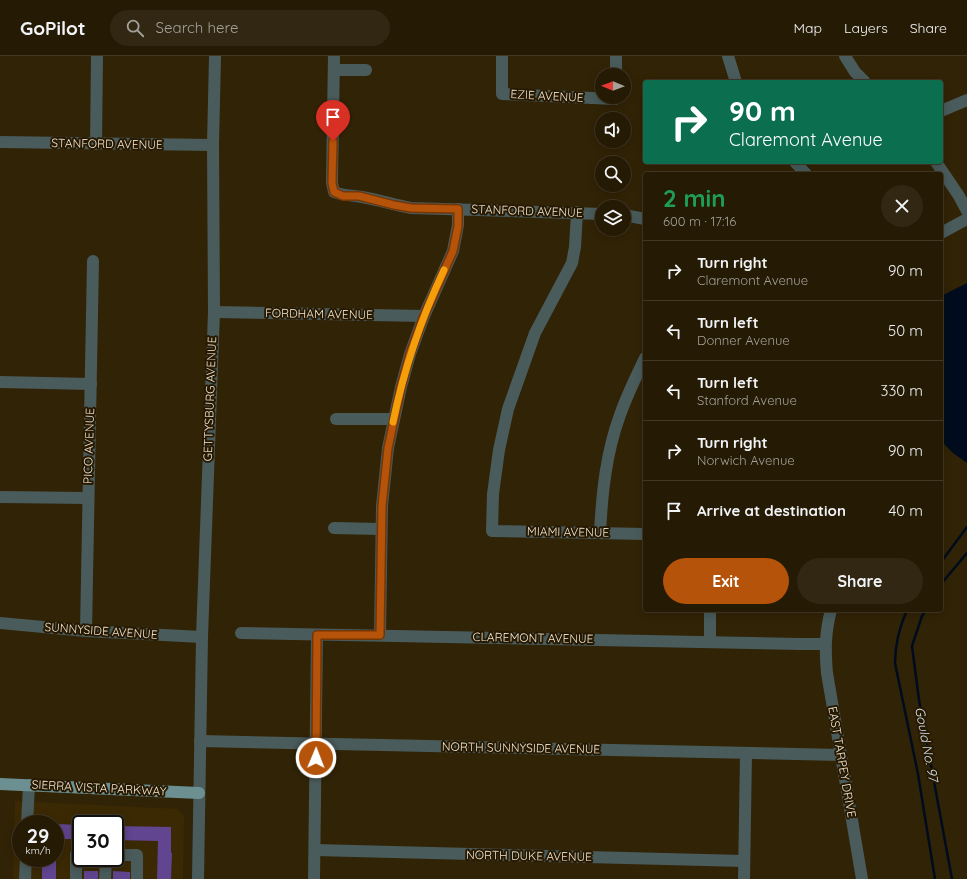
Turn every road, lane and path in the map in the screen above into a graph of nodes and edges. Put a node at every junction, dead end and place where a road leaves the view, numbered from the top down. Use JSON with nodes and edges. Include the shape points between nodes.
{"nodes":[{"id":1,"x":97,"y":56,"type":"edge"},
{"id":2,"x":215,"y":56,"type":"edge"},
{"id":3,"x":334,"y":56,"type":"edge"},
{"id":4,"x":502,"y":56,"type":"edge"},
{"id":5,"x":616,"y":56,"type":"edge"},
{"id":6,"x":728,"y":56,"type":"edge"},
{"id":7,"x":845,"y":56,"type":"edge"},
{"id":8,"x":616,"y":68,"type":"edge"},
{"id":9,"x":334,"y":70,"type":"junction"},
{"id":10,"x":366,"y":70,"type":"dead end"},
{"id":11,"x":735,"y":80,"type":"edge"},
{"id":12,"x":863,"y":80,"type":"edge"},
{"id":13,"x":595,"y":97,"type":"edge"},
{"id":14,"x":967,"y":100,"type":"edge"},
{"id":15,"x":943,"y":110,"type":"edge"},
{"id":16,"x":0,"y":142,"type":"edge"},
{"id":17,"x":96,"y":144,"type":"junction"},
{"id":18,"x":213,"y":145,"type":"junction"},
{"id":19,"x":797,"y":164,"type":"edge"},
{"id":20,"x":937,"y":164,"type":"edge"},
{"id":21,"x":804,"y":172,"type":"edge"},
{"id":22,"x":458,"y":209,"type":"junction"},
{"id":23,"x":967,"y":211,"type":"edge"},
{"id":24,"x":577,"y":212,"type":"junction"},
{"id":25,"x":595,"y":213,"type":"edge"},
{"id":26,"x":631,"y":216,"type":"edge"},
{"id":27,"x":643,"y":219,"type":"edge"},
{"id":28,"x":967,"y":219,"type":"edge"},
{"id":29,"x":943,"y":232,"type":"edge"},
{"id":30,"x":93,"y":261,"type":"dead end"},
{"id":31,"x":214,"y":312,"type":"junction"},
{"id":32,"x":424,"y":316,"type":"junction"},
{"id":33,"x":643,"y":363,"type":"edge"},
{"id":34,"x":0,"y":382,"type":"edge"},
{"id":35,"x":91,"y":384,"type":"junction"},
{"id":36,"x":336,"y":419,"type":"dead end"},
{"id":37,"x":394,"y":419,"type":"junction"},
{"id":38,"x":0,"y":497,"type":"edge"},
{"id":39,"x":88,"y":498,"type":"junction"},
{"id":40,"x":334,"y":528,"type":"dead end"},
{"id":41,"x":381,"y":529,"type":"junction"},
{"id":42,"x":600,"y":533,"type":"junction"},
{"id":43,"x":643,"y":534,"type":"edge"},
{"id":44,"x":710,"y":612,"type":"edge"},
{"id":45,"x":831,"y":612,"type":"edge"},
{"id":46,"x":0,"y":623,"type":"edge"},
{"id":47,"x":86,"y":631,"type":"junction"},
{"id":48,"x":241,"y":633,"type":"dead end"},
{"id":49,"x":317,"y":635,"type":"junction"},
{"id":50,"x":380,"y":635,"type":"junction"},
{"id":51,"x":202,"y":637,"type":"junction"},
{"id":52,"x":710,"y":642,"type":"junction"},
{"id":53,"x":825,"y":644,"type":"junction"},
{"id":54,"x":200,"y":741,"type":"junction"},
{"id":55,"x":316,"y":743,"type":"junction"},
{"id":56,"x":746,"y":754,"type":"junction"},
{"id":57,"x":841,"y":756,"type":"junction"},
{"id":58,"x":0,"y":784,"type":"edge"},
{"id":59,"x":29,"y":785,"type":"junction"},
{"id":60,"x":199,"y":793,"type":"junction"},
{"id":61,"x":27,"y":815,"type":"edge"},
{"id":62,"x":314,"y":850,"type":"junction"},
{"id":63,"x":124,"y":855,"type":"edge"},
{"id":64,"x":744,"y":861,"type":"junction"},
{"id":65,"x":25,"y":867,"type":"edge"},
{"id":66,"x":76,"y":867,"type":"edge"},
{"id":67,"x":106,"y":867,"type":"edge"},
{"id":68,"x":24,"y":879,"type":"edge"},
{"id":69,"x":76,"y":879,"type":"edge"},
{"id":70,"x":105,"y":879,"type":"edge"},
{"id":71,"x":137,"y":879,"type":"edge"},
{"id":72,"x":198,"y":879,"type":"edge"},
{"id":73,"x":314,"y":879,"type":"edge"},
{"id":74,"x":744,"y":879,"type":"edge"},
{"id":75,"x":862,"y":879,"type":"edge"}],
"edges":[{"from":1,"to":17,"type":"street"},
{"from":2,"to":18,"type":"street","name":"GETTYSBURG AVENUE"},
{"from":3,"to":9,"type":"street"},
{"from":4,"to":13,"type":"street","name":"EZIE AVENUE","via":[[502,94]]},
{"from":5,"to":8,"type":"street"},
{"from":6,"to":11,"type":"street"},
{"from":7,"to":12,"type":"street"},
{"from":9,"to":10,"type":"street"},
{"from":9,"to":22,"type":"street","name":"STANFORD AVENUE","via":[[334,192],[343,196],[359,196],[411,208]]},
{"from":14,"to":15,"type":"street"},
{"from":16,"to":17,"type":"street","name":"STANFORD AVENUE"},
{"from":17,"to":18,"type":"street","name":"STANFORD AVENUE"},
{"from":18,"to":31,"type":"street","name":"GETTYSBURG AVENUE"},
{"from":19,"to":21,"type":"street"},
{"from":20,"to":23,"type":"street","via":[[960,196]]},
{"from":22,"to":24,"type":"street","name":"STANFORD AVENUE"},
{"from":22,"to":32,"type":"street","via":[[458,226],[453,251]]},
{"from":24,"to":25,"type":"street","name":"STANFORD AVENUE"},
{"from":24,"to":42,"type":"street","name":"MIAMI AVENUE","via":[[572,263],[535,333],[508,409],[493,494],[492,531]]},
{"from":26,"to":27,"type":"street"},
{"from":28,"to":29,"type":"street"},
{"from":30,"to":35,"type":"street","name":"PICO AVENUE"},
{"from":31,"to":32,"type":"street","name":"FORDHAM AVENUE"},
{"from":31,"to":51,"type":"street","name":"GETTYSBURG AVENUE"},
{"from":32,"to":37,"type":"street","via":[[410,354]]},
{"from":33,"to":42,"type":"street","via":[[620,415],[609,451],[602,494]]},
{"from":34,"to":35,"type":"street"},
{"from":35,"to":39,"type":"street","name":"PICO AVENUE"},
{"from":36,"to":37,"type":"street"},
{"from":37,"to":41,"type":"street","via":[[385,475]]},
{"from":38,"to":39,"type":"street"},
{"from":39,"to":47,"type":"street","name":"PICO AVENUE"},
{"from":40,"to":41,"type":"street"},
{"from":41,"to":50,"type":"street"},
{"from":42,"to":43,"type":"street","name":"MIAMI AVENUE"},
{"from":44,"to":52,"type":"street"},
{"from":45,"to":53,"type":"street","name":"EAST TARPEY DRIVE"},
{"from":46,"to":47,"type":"street","name":"SUNNYSIDE AVENUE"},
{"from":47,"to":51,"type":"street","name":"SUNNYSIDE AVENUE"},
{"from":48,"to":49,"type":"street","name":"CLAREMONT AVENUE"},
{"from":49,"to":50,"type":"street","name":"CLAREMONT AVENUE"},
{"from":49,"to":55,"type":"street"},
{"from":50,"to":52,"type":"street","name":"CLAREMONT AVENUE"},
{"from":51,"to":54,"type":"street","name":"GETTYSBURG AVENUE"},
{"from":52,"to":53,"type":"street","name":"CLAREMONT AVENUE"},
{"from":53,"to":57,"type":"street","name":"EAST TARPEY DRIVE","via":[[827,673]]},
{"from":54,"to":55,"type":"street","name":"NORTH SUNNYSIDE AVENUE"},
{"from":54,"to":60,"type":"street","name":"GETTYSBURG AVENUE"},
{"from":55,"to":56,"type":"street","name":"NORTH SUNNYSIDE AVENUE"},
{"from":55,"to":62,"type":"street"},
{"from":56,"to":57,"type":"street","name":"NORTH SUNNYSIDE AVENUE"},
{"from":56,"to":64,"type":"street"},
{"from":57,"to":75,"type":"street","name":"EAST TARPEY DRIVE"},
{"from":58,"to":59,"type":"main road","name":"SIERRA VISTA PARKWAY"},
{"from":59,"to":60,"type":"main road","name":"SIERRA VISTA PARKWAY"},
{"from":59,"to":61,"type":"street"},
{"from":60,"to":72,"type":"street","name":"GETTYSBURG AVENUE"},
{"from":62,"to":64,"type":"street","name":"NORTH DUKE AVENUE"},
{"from":62,"to":73,"type":"street"},
{"from":63,"to":71,"type":"street","via":[[137,855]]},
{"from":64,"to":74,"type":"street"},
{"from":65,"to":68,"type":"street"},
{"from":66,"to":69,"type":"street"},
{"from":67,"to":70,"type":"street"}]}
